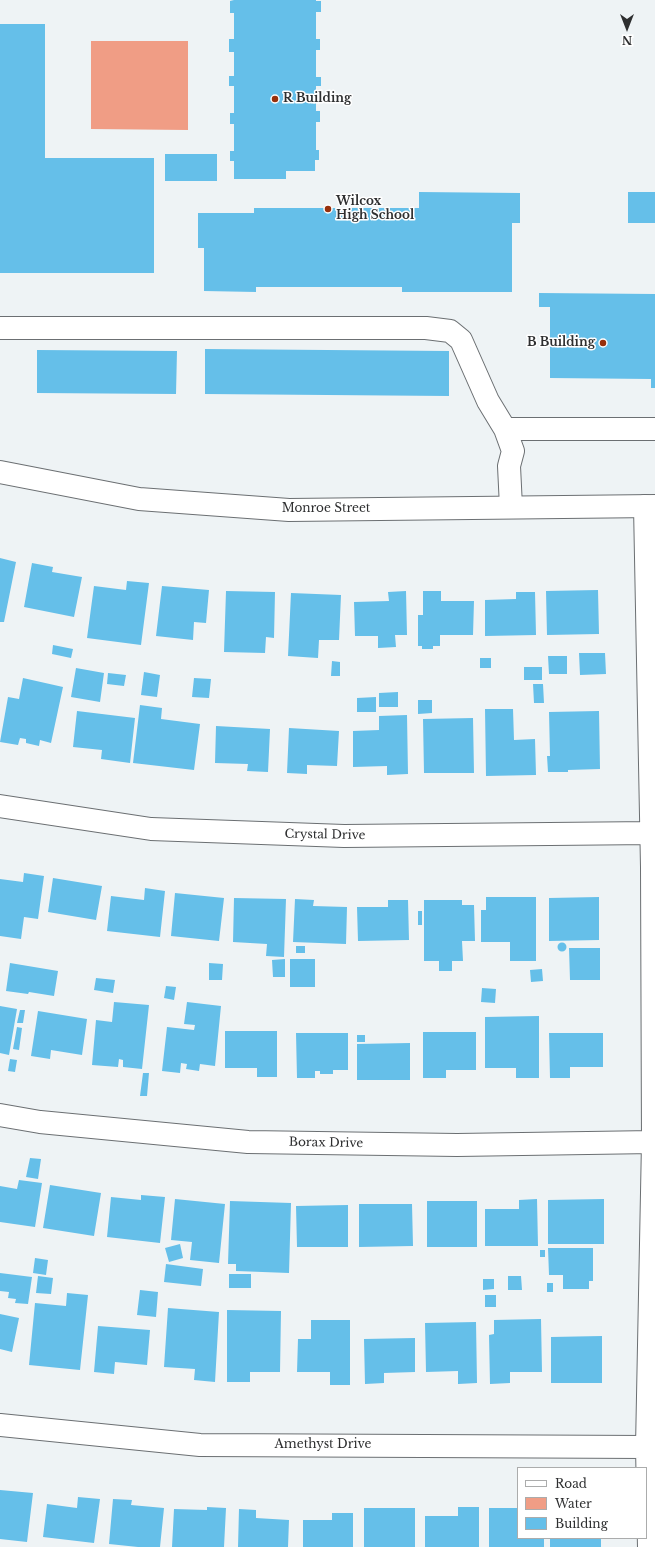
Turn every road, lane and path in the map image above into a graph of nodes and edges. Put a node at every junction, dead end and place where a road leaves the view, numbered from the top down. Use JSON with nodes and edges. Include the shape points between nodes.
{"nodes":[{"id":1,"x":3,"y":328,"type":"edge"},
{"id":2,"x":505,"y":429,"type":"junction"},
{"id":3,"x":655,"y":429,"type":"edge"},
{"id":4,"x":0,"y":472,"type":"edge"},
{"id":5,"x":650,"y":506,"type":"edge"},
{"id":6,"x":511,"y":508,"type":"junction"},
{"id":7,"x":0,"y":806,"type":"edge"},
{"id":8,"x":652,"y":833,"type":"junction"},
{"id":9,"x":0,"y":1115,"type":"edge"},
{"id":10,"x":653,"y":1142,"type":"junction"},
{"id":11,"x":0,"y":1425,"type":"edge"},
{"id":12,"x":647,"y":1447,"type":"junction"},
{"id":13,"x":649,"y":1547,"type":"edge"}],
"edges":[{"from":1,"to":2,"type":"street","via":[[426,328],[450,331],[461,340],[488,401]]},
{"from":2,"to":3,"type":"street"},
{"from":2,"to":6,"type":"street","via":[[513,451],[509,466]]},
{"from":4,"to":6,"type":"street","name":"Monroe Street","via":[[139,499],[289,510]]},
{"from":5,"to":6,"type":"street","name":"Monroe Street"},
{"from":5,"to":8,"type":"street"},
{"from":7,"to":8,"type":"street","name":"Crystal Drive","via":[[151,830],[344,836]]},
{"from":8,"to":10,"type":"street"},
{"from":9,"to":10,"type":"street","name":"Borax Drive","via":[[40,1122],[248,1142],[457,1145]]},
{"from":10,"to":12,"type":"street"},
{"from":11,"to":12,"type":"street","name":"Amethyst Drive","via":[[200,1445]]},
{"from":12,"to":13,"type":"street"}]}
